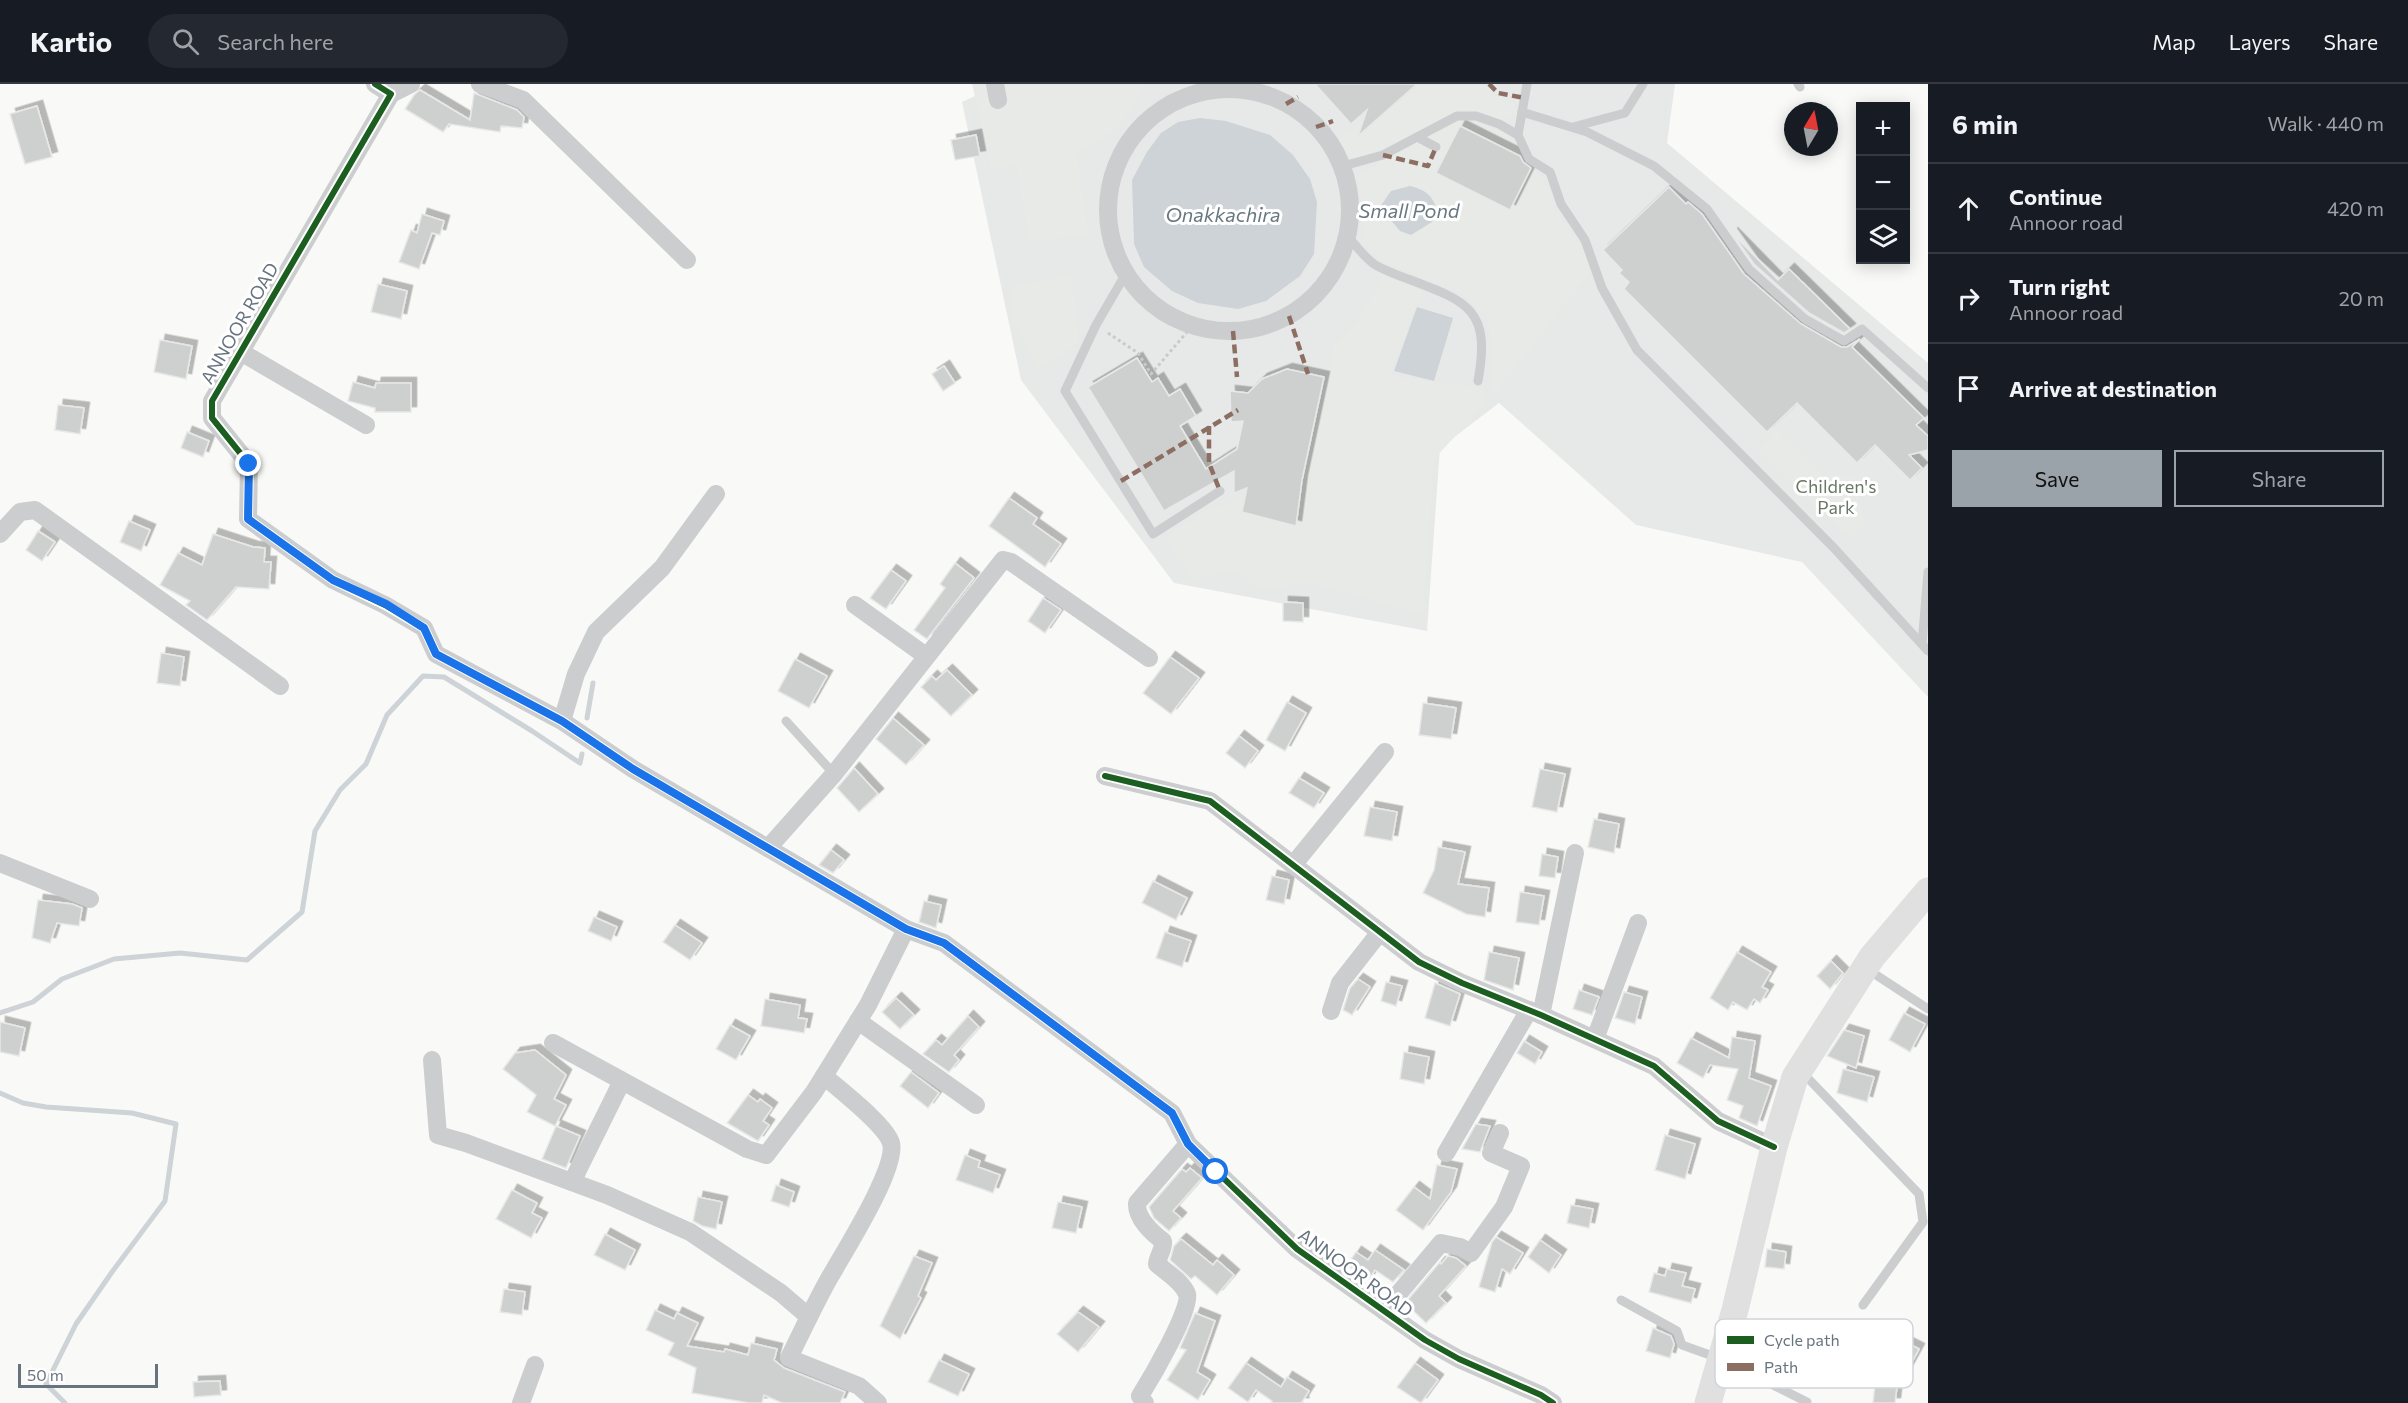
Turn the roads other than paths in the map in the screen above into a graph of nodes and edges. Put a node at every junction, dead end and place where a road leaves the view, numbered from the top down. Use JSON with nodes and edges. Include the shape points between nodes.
{"nodes":[{"id":1,"x":411,"y":84,"type":"edge"},
{"id":2,"x":480,"y":84,"type":"edge"},
{"id":3,"x":1527,"y":84,"type":"edge"},
{"id":4,"x":1643,"y":84,"type":"edge"},
{"id":5,"x":383,"y":89,"type":"edge"},
{"id":6,"x":1179,"y":91,"type":"edge"},
{"id":7,"x":1522,"y":112,"type":"junction"},
{"id":8,"x":1572,"y":127,"type":"junction"},
{"id":9,"x":1518,"y":135,"type":"junction"},
{"id":10,"x":1417,"y":137,"type":"junction"},
{"id":11,"x":1436,"y":147,"type":"dead end"},
{"id":12,"x":1343,"y":166,"type":"junction"},
{"id":13,"x":1348,"y":237,"type":"junction"},
{"id":14,"x":687,"y":260,"type":"dead end"},
{"id":15,"x":1125,"y":274,"type":"junction"},
{"id":16,"x":239,"y":351,"type":"junction"},
{"id":17,"x":1478,"y":381,"type":"dead end"},
{"id":18,"x":1928,"y":388,"type":"edge"},
{"id":19,"x":366,"y":425,"type":"dead end"},
{"id":20,"x":1220,"y":491,"type":"dead end"},
{"id":21,"x":716,"y":494,"type":"dead end"},
{"id":22,"x":1,"y":530,"type":"edge"},
{"id":23,"x":1928,"y":572,"type":"edge"},
{"id":24,"x":855,"y":605,"type":"dead end"},
{"id":25,"x":1925,"y":647,"type":"edge"},
{"id":26,"x":926,"y":656,"type":"junction"},
{"id":27,"x":1149,"y":658,"type":"dead end"},
{"id":28,"x":280,"y":686,"type":"dead end"},
{"id":29,"x":562,"y":721,"type":"junction"},
{"id":30,"x":786,"y":721,"type":"dead end"},
{"id":31,"x":1385,"y":753,"type":"dead end"},
{"id":32,"x":834,"y":774,"type":"junction"},
{"id":33,"x":1105,"y":776,"type":"dead end"},
{"id":34,"x":768,"y":848,"type":"junction"},
{"id":35,"x":1575,"y":853,"type":"dead end"},
{"id":36,"x":0,"y":863,"type":"edge"},
{"id":37,"x":1293,"y":865,"type":"junction"},
{"id":38,"x":1928,"y":891,"type":"edge"},
{"id":39,"x":90,"y":898,"type":"dead end"},
{"id":40,"x":1638,"y":923,"type":"dead end"},
{"id":41,"x":906,"y":929,"type":"junction"},
{"id":42,"x":1380,"y":932,"type":"junction"},
{"id":43,"x":1865,"y":968,"type":"junction"},
{"id":44,"x":1928,"y":1009,"type":"edge"},
{"id":45,"x":1331,"y":1011,"type":"dead end"},
{"id":46,"x":1535,"y":1012,"type":"junction"},
{"id":47,"x":858,"y":1021,"type":"junction"},
{"id":48,"x":1595,"y":1039,"type":"junction"},
{"id":49,"x":553,"y":1043,"type":"dead end"},
{"id":50,"x":432,"y":1060,"type":"dead end"},
{"id":51,"x":1800,"y":1070,"type":"junction"},
{"id":52,"x":824,"y":1076,"type":"junction"},
{"id":53,"x":622,"y":1081,"type":"junction"},
{"id":54,"x":976,"y":1105,"type":"dead end"},
{"id":55,"x":1500,"y":1133,"type":"dead end"},
{"id":56,"x":1188,"y":1144,"type":"junction"},
{"id":57,"x":1774,"y":1147,"type":"junction"},
{"id":58,"x":1446,"y":1153,"type":"dead end"},
{"id":59,"x":572,"y":1182,"type":"junction"},
{"id":60,"x":1621,"y":1300,"type":"dead end"},
{"id":61,"x":1863,"y":1305,"type":"dead end"},
{"id":62,"x":1384,"y":1311,"type":"junction"},
{"id":63,"x":809,"y":1317,"type":"junction"},
{"id":64,"x":1732,"y":1319,"type":"edge"},
{"id":65,"x":1715,"y":1357,"type":"edge"},
{"id":66,"x":535,"y":1365,"type":"dead end"},
{"id":67,"x":1715,"y":1379,"type":"edge"},
{"id":68,"x":1779,"y":1388,"type":"edge"},
{"id":69,"x":1807,"y":1402,"type":"edge"},
{"id":70,"x":521,"y":1403,"type":"edge"},
{"id":71,"x":878,"y":1403,"type":"edge"},
{"id":72,"x":1144,"y":1403,"type":"edge"},
{"id":73,"x":1553,"y":1403,"type":"edge"},
{"id":74,"x":1708,"y":1403,"type":"edge"}],
"edges":[{"from":1,"to":5,"type":"street"},
{"from":2,"to":14,"type":"street","via":[[524,100]]},
{"from":3,"to":7,"type":"lane"},
{"from":4,"to":8,"type":"lane","via":[[1625,112]]},
{"from":5,"to":16,"type":"street","name":"ANNOOR ROAD"},
{"from":6,"to":12,"type":"street","via":[[1244,90],[1275,98],[1304,114],[1327,137]]},
{"from":6,"to":15,"type":"street","via":[[1126,143],[1111,174],[1106,208],[1111,243]]},
{"from":7,"to":8,"type":"lane"},
{"from":7,"to":9,"type":"lane"},
{"from":8,"to":18,"type":"lane","via":[[1654,166],[1707,209],[1749,269],[1805,319],[1844,341],[1862,329]]},
{"from":9,"to":10,"type":"lane","via":[[1476,116],[1457,116]]},
{"from":9,"to":25,"type":"lane","via":[[1529,159],[1550,172],[1561,204],[1585,240],[1602,288],[1637,350],[1834,548]]},
{"from":10,"to":11,"type":"lane"},
{"from":10,"to":12,"type":"lane","via":[[1383,155]]},
{"from":12,"to":13,"type":"street","via":[[1351,201]]},
{"from":13,"to":15,"type":"street","via":[[1335,271],[1313,299],[1284,320],[1249,330],[1213,331],[1178,321],[1148,302]]},
{"from":13,"to":17,"type":"lane","via":[[1373,264],[1466,307],[1479,324],[1483,338]]},
{"from":15,"to":20,"type":"lane","via":[[1095,325],[1065,392],[1153,534]]},
{"from":16,"to":19,"type":"street"},
{"from":16,"to":29,"type":"street","name":"ANNOOR ROAD","via":[[212,401],[212,418],[249,464],[248,519],[333,580],[386,604],[424,628],[436,654]]},
{"from":21,"to":29,"type":"street","via":[[662,568],[596,632],[576,674]]},
{"from":22,"to":28,"type":"street","via":[[20,512],[35,510]]},
{"from":23,"to":25,"type":"lane"},
{"from":24,"to":26,"type":"street"},
{"from":26,"to":27,"type":"street","via":[[1003,560]]},
{"from":26,"to":32,"type":"street"},
{"from":29,"to":34,"type":"street","name":"ANNOOR ROAD","via":[[633,769]]},
{"from":30,"to":32,"type":"lane"},
{"from":31,"to":37,"type":"street"},
{"from":32,"to":34,"type":"street"},
{"from":33,"to":37,"type":"street","via":[[1210,801]]},
{"from":34,"to":41,"type":"street","name":"ANNOOR ROAD"},
{"from":35,"to":46,"type":"street"},
{"from":36,"to":39,"type":"street"},
{"from":37,"to":42,"type":"street"},
{"from":38,"to":43,"type":"street"},
{"from":40,"to":48,"type":"street"},
{"from":41,"to":47,"type":"street"},
{"from":41,"to":56,"type":"street","name":"ANNOOR ROAD","via":[[944,943],[1172,1113]]},
{"from":42,"to":45,"type":"street","via":[[1340,983]]},
{"from":42,"to":46,"type":"street","via":[[1419,962]]},
{"from":43,"to":44,"type":"lane"},
{"from":43,"to":51,"type":"street"},
{"from":46,"to":48,"type":"street"},
{"from":46,"to":58,"type":"street"},
{"from":47,"to":52,"type":"street"},
{"from":47,"to":54,"type":"street"},
{"from":48,"to":57,"type":"street","via":[[1654,1066],[1718,1120]]},
{"from":49,"to":53,"type":"street"},
{"from":50,"to":59,"type":"street","via":[[438,1136]]},
{"from":51,"to":57,"type":"street"},
{"from":51,"to":61,"type":"lane","via":[[1919,1194],[1923,1222]]},
{"from":52,"to":53,"type":"street","via":[[766,1155],[747,1149]]},
{"from":52,"to":63,"type":"street","via":[[887,1132],[892,1146],[870,1207]]},
{"from":53,"to":59,"type":"street"},
{"from":55,"to":62,"type":"street","via":[[1491,1153],[1521,1166],[1504,1208],[1471,1253],[1440,1243]]},
{"from":56,"to":62,"type":"street","name":"ANNOOR ROAD","via":[[1297,1250]]},
{"from":56,"to":72,"type":"street","via":[[1137,1203],[1139,1216],[1163,1241],[1158,1263],[1188,1296],[1186,1308],[1140,1396]]},
{"from":57,"to":64,"type":"street"},
{"from":59,"to":63,"type":"street","via":[[690,1232],[781,1293]]},
{"from":60,"to":65,"type":"lane","via":[[1677,1331],[1682,1345]]},
{"from":62,"to":73,"type":"street","name":"ANNOOR ROAD","via":[[1442,1350]]},
{"from":63,"to":71,"type":"street","via":[[789,1358],[859,1386]]},
{"from":66,"to":70,"type":"street"},
{"from":67,"to":74,"type":"street"},
{"from":68,"to":69,"type":"lane"}]}
